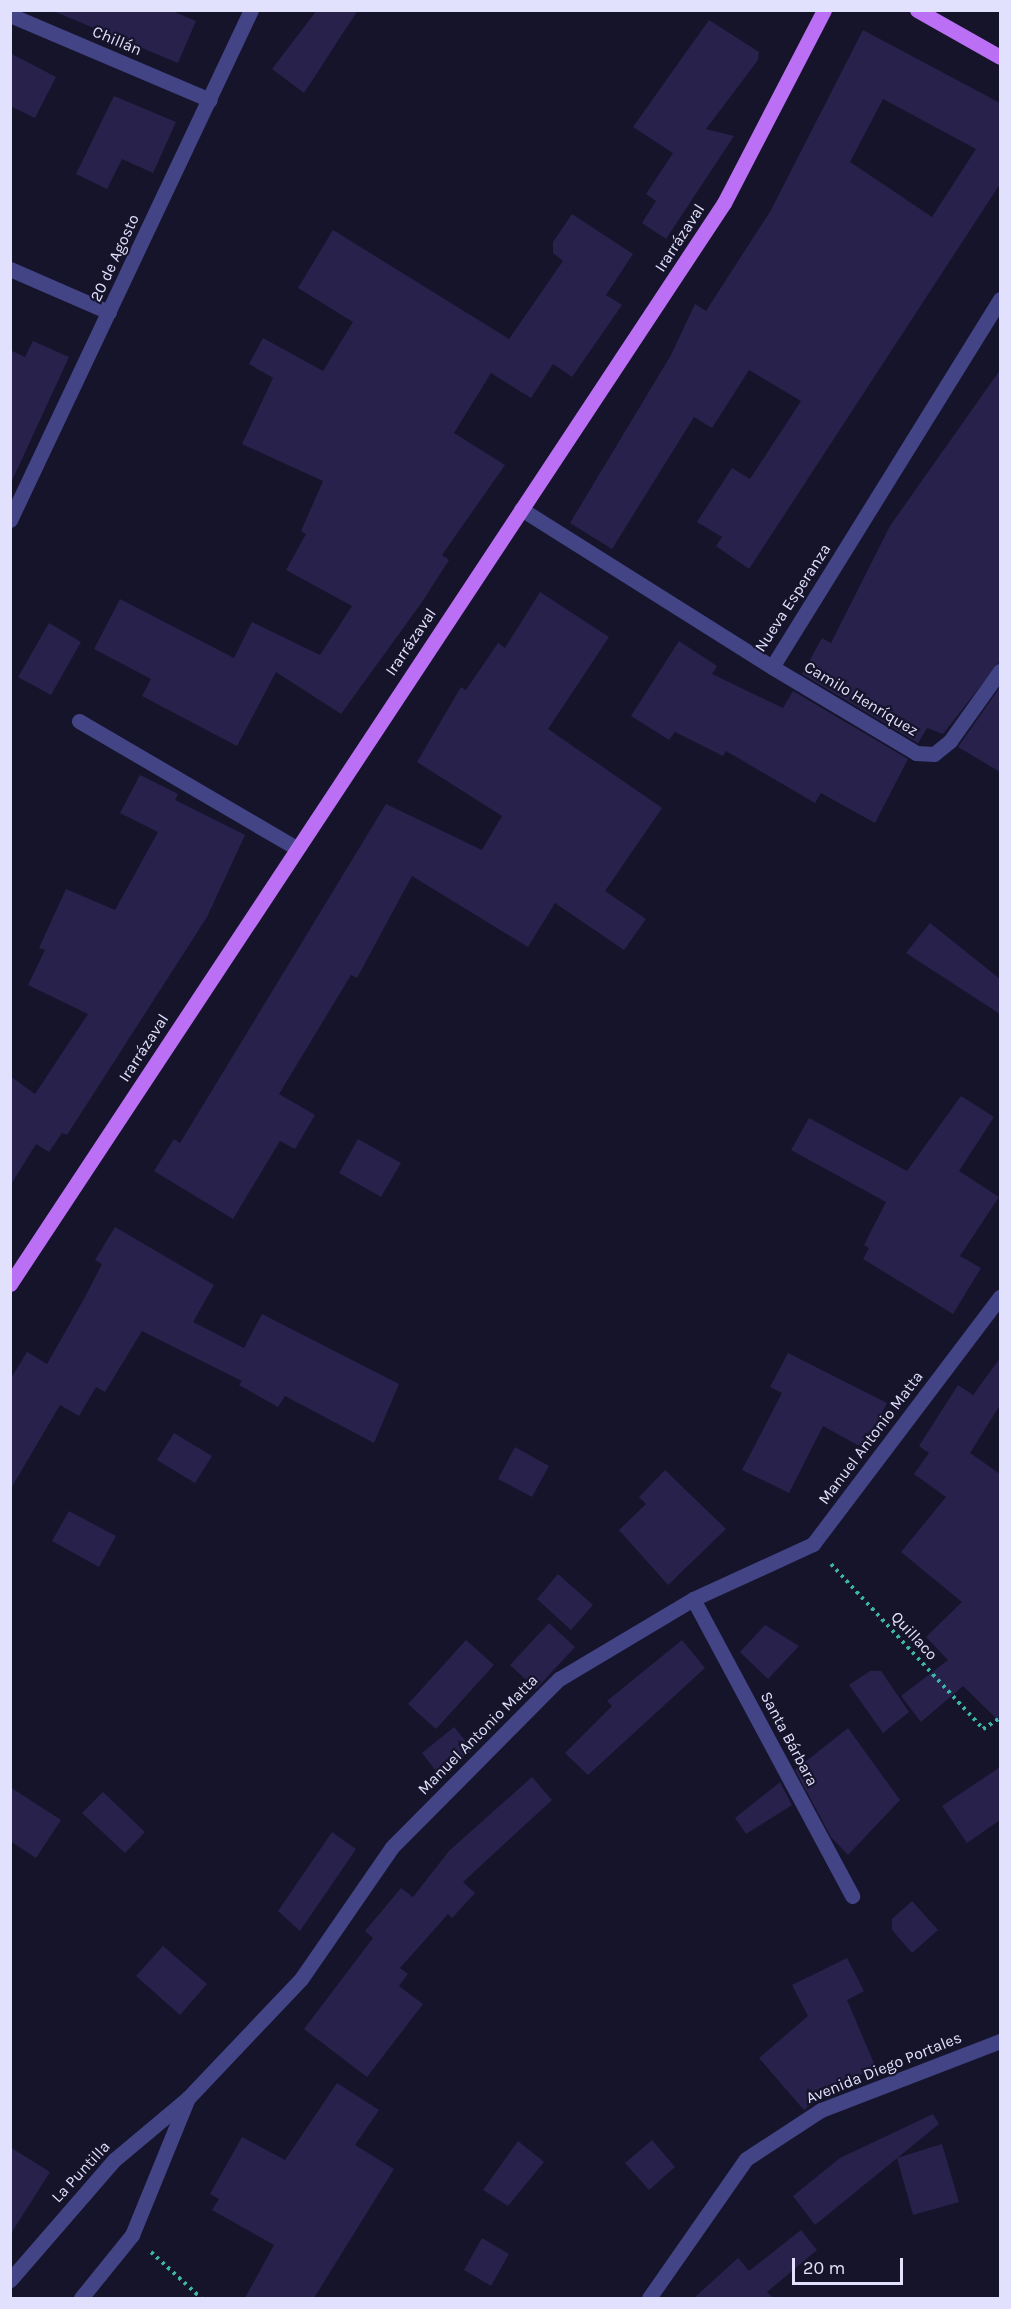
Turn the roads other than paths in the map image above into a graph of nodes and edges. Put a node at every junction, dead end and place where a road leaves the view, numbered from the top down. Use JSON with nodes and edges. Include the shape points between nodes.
{"nodes":[{"id":1,"x":251,"y":10,"type":"edge"},
{"id":2,"x":824,"y":10,"type":"edge"},
{"id":3,"x":917,"y":10,"type":"edge"},
{"id":4,"x":10,"y":15,"type":"edge"},
{"id":5,"x":1000,"y":57,"type":"edge"},
{"id":6,"x":210,"y":100,"type":"junction"},
{"id":7,"x":10,"y":268,"type":"edge"},
{"id":8,"x":1000,"y":299,"type":"edge"},
{"id":9,"x":109,"y":312,"type":"junction"},
{"id":10,"x":521,"y":509,"type":"junction"},
{"id":11,"x":11,"y":516,"type":"edge"},
{"id":12,"x":772,"y":667,"type":"junction"},
{"id":13,"x":1000,"y":671,"type":"edge"},
{"id":14,"x":79,"y":721,"type":"dead end"},
{"id":15,"x":296,"y":848,"type":"junction"},
{"id":16,"x":10,"y":1284,"type":"edge"},
{"id":17,"x":1000,"y":1297,"type":"edge"},
{"id":18,"x":693,"y":1599,"type":"junction"},
{"id":19,"x":852,"y":1896,"type":"dead end"},
{"id":20,"x":1000,"y":2040,"type":"edge"},
{"id":21,"x":188,"y":2098,"type":"junction"},
{"id":22,"x":10,"y":2280,"type":"edge"},
{"id":23,"x":81,"y":2298,"type":"edge"},
{"id":24,"x":649,"y":2298,"type":"edge"}],
"edges":[{"from":1,"to":6,"type":"street","name":"20 de Agosto"},
{"from":2,"to":10,"type":"main road","name":"Irarrázaval","via":[[724,203]]},
{"from":3,"to":5,"type":"main road"},
{"from":4,"to":6,"type":"street","name":"Chillán"},
{"from":6,"to":9,"type":"street","name":"20 de Agosto"},
{"from":7,"to":9,"type":"street"},
{"from":8,"to":12,"type":"street","name":"Nueva Esperanza"},
{"from":9,"to":11,"type":"street","name":"20 de Agosto"},
{"from":10,"to":12,"type":"street","name":"Nueva Esperanza"},
{"from":10,"to":15,"type":"main road","name":"Irarrázaval"},
{"from":12,"to":13,"type":"street","name":"Camilo Henríquez","via":[[916,753],[934,754],[950,741]]},
{"from":14,"to":15,"type":"street"},
{"from":15,"to":16,"type":"main road","name":"Irarrázaval"},
{"from":17,"to":18,"type":"street","name":"Manuel Antonio Matta","via":[[813,1544]]},
{"from":18,"to":19,"type":"street","name":"Santa Bárbara"},
{"from":18,"to":21,"type":"street","name":"Manuel Antonio Matta","via":[[559,1679],[392,1847],[301,1979]]},
{"from":20,"to":24,"type":"street","name":"Avenida Diego Portales","via":[[821,2110],[746,2158]]},
{"from":21,"to":22,"type":"street","name":"La Puntilla","via":[[92,2183]]},
{"from":21,"to":23,"type":"street","name":"Manuel Antonio Matta","via":[[132,2235]]}]}
